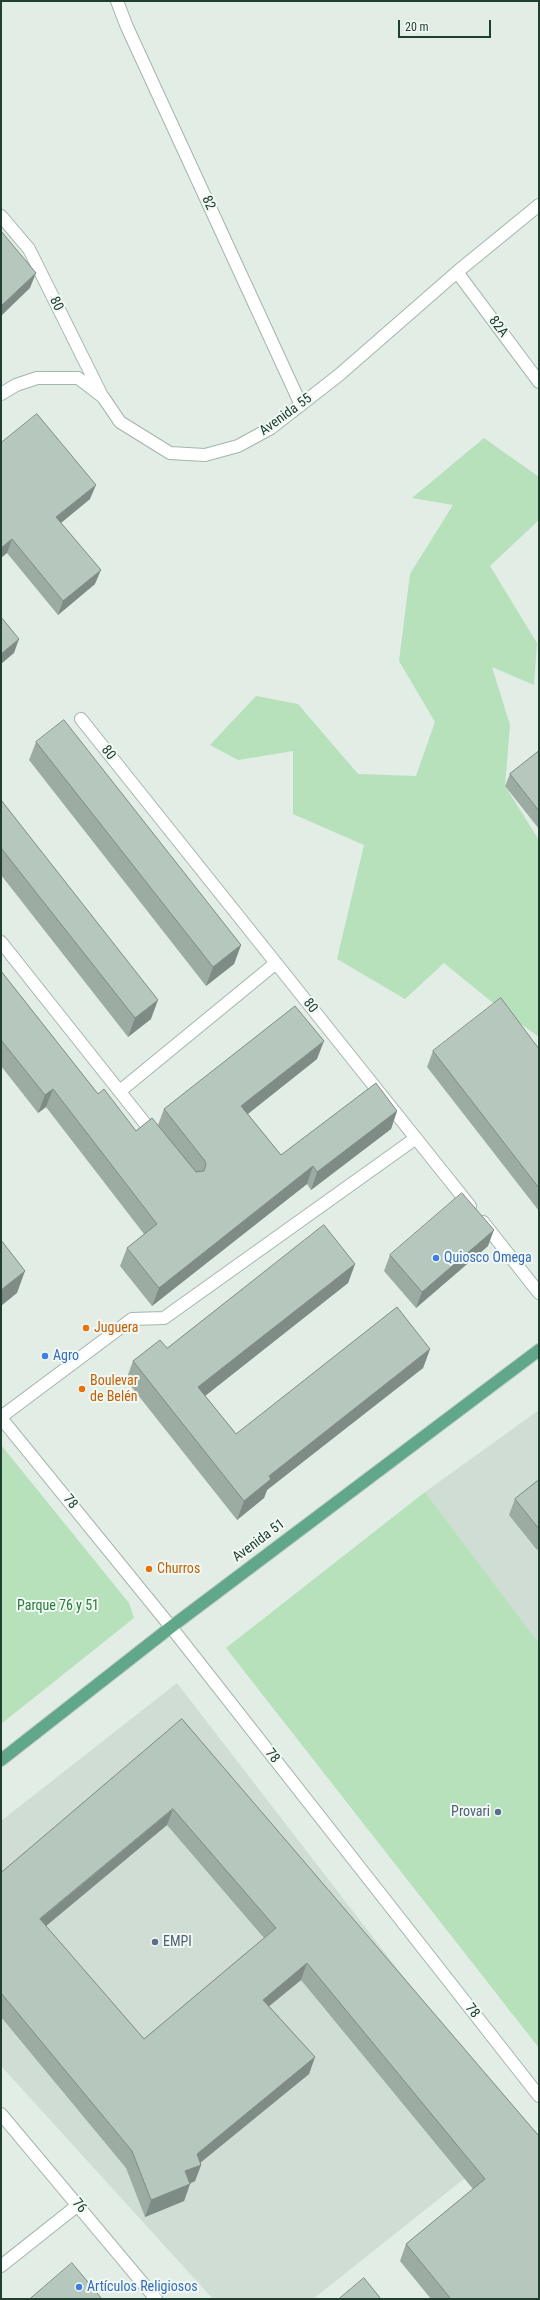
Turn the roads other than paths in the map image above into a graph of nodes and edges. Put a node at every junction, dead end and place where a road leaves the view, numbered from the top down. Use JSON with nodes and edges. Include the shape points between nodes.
{"nodes":[{"id":1,"x":117,"y":1,"type":"edge"},
{"id":2,"x":539,"y":205,"type":"edge"},
{"id":3,"x":1,"y":216,"type":"edge"},
{"id":4,"x":457,"y":272,"type":"junction"},
{"id":5,"x":539,"y":382,"type":"edge"},
{"id":6,"x":1,"y":394,"type":"edge"},
{"id":7,"x":103,"y":397,"type":"junction"},
{"id":8,"x":301,"y":404,"type":"junction"},
{"id":9,"x":81,"y":719,"type":"dead end"},
{"id":10,"x":1,"y":942,"type":"edge"},
{"id":11,"x":276,"y":963,"type":"junction"},
{"id":12,"x":120,"y":1091,"type":"junction"},
{"id":13,"x":416,"y":1138,"type":"junction"},
{"id":14,"x":163,"y":1146,"type":"edge"},
{"id":15,"x":539,"y":1293,"type":"edge"},
{"id":16,"x":539,"y":1350,"type":"edge"},
{"id":17,"x":1,"y":1418,"type":"edge"},
{"id":18,"x":171,"y":1627,"type":"junction"},
{"id":19,"x":1,"y":1760,"type":"edge"},
{"id":20,"x":539,"y":2096,"type":"edge"},
{"id":21,"x":1,"y":2114,"type":"edge"},
{"id":22,"x":78,"y":2205,"type":"junction"},
{"id":23,"x":1,"y":2266,"type":"edge"},
{"id":24,"x":156,"y":2299,"type":"edge"}],
"edges":[{"from":1,"to":8,"type":"street","name":"82","via":[[130,35]]},
{"from":2,"to":4,"type":"street","name":"Avenida 55"},
{"from":3,"to":7,"type":"street","name":"80","via":[[29,249]]},
{"from":4,"to":5,"type":"street","name":"82A"},
{"from":4,"to":8,"type":"street","name":"Avenida 55","via":[[340,376]]},
{"from":6,"to":7,"type":"street","name":"Avenida 55","via":[[36,378],[78,378]]},
{"from":7,"to":8,"type":"street","name":"Avenida 55","via":[[120,422],[170,453],[205,455],[238,446],[271,428]]},
{"from":9,"to":11,"type":"street","name":"80"},
{"from":10,"to":12,"type":"street"},
{"from":11,"to":12,"type":"street"},
{"from":11,"to":13,"type":"street","name":"80"},
{"from":12,"to":14,"type":"street"},
{"from":13,"to":15,"type":"street","name":"80"},
{"from":13,"to":17,"type":"street","via":[[164,1318],[132,1319]]},
{"from":16,"to":18,"type":"main road","name":"Avenida 51"},
{"from":17,"to":18,"type":"street","name":"78"},
{"from":18,"to":19,"type":"main road","name":"Avenida 51"},
{"from":18,"to":20,"type":"street","name":"78"},
{"from":21,"to":22,"type":"street","name":"76"},
{"from":22,"to":23,"type":"street"},
{"from":22,"to":24,"type":"street","name":"76"}]}
